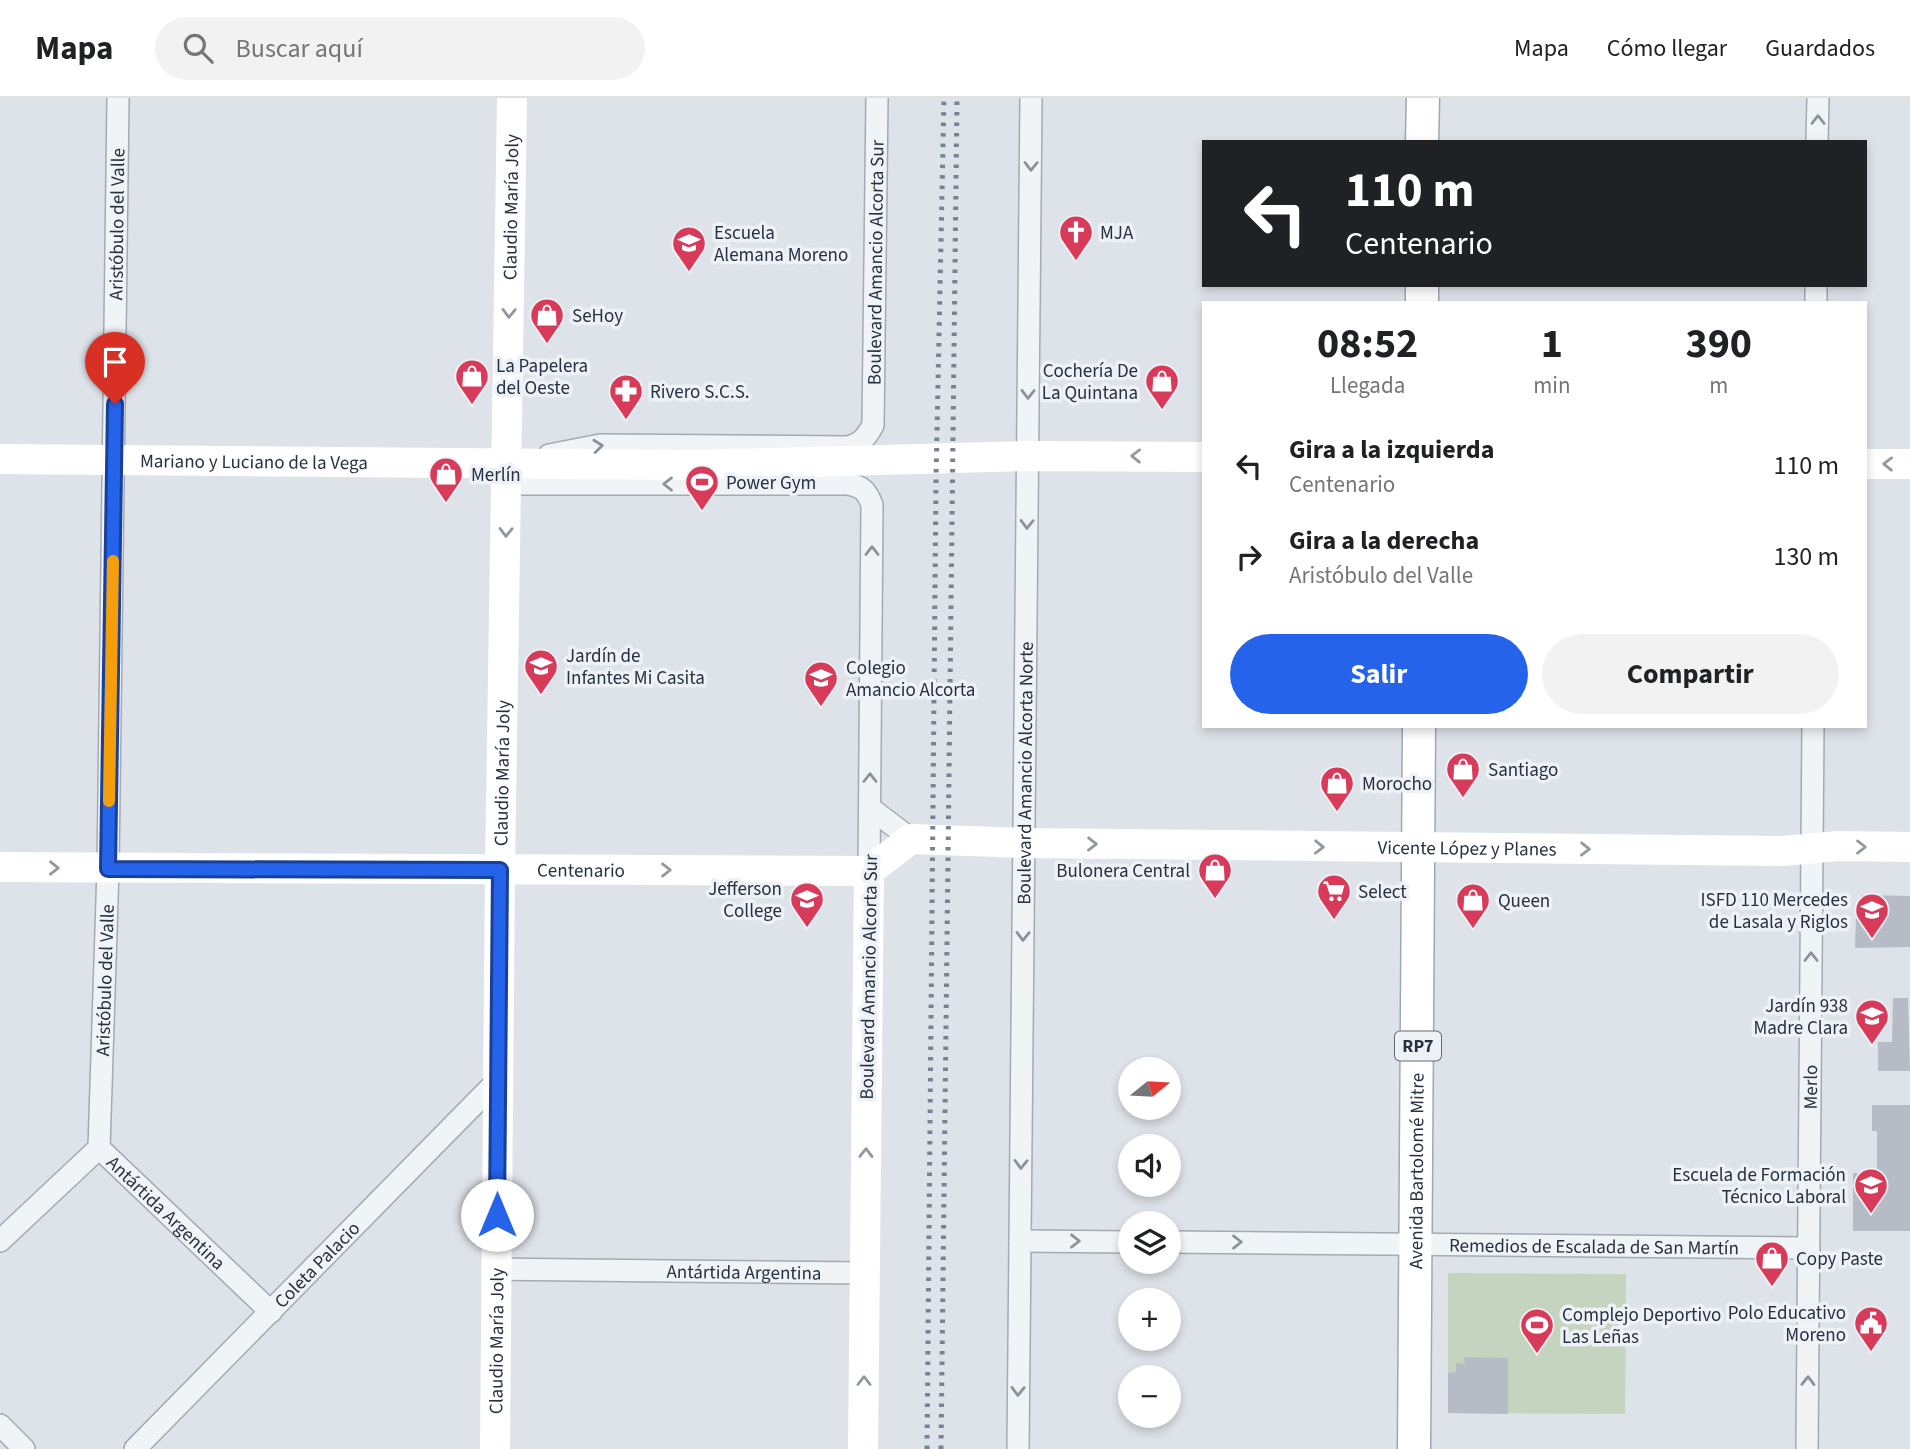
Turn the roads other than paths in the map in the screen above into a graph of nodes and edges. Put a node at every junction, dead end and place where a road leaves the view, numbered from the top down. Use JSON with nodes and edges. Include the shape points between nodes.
{"nodes":[{"id":1,"x":118,"y":98,"type":"edge"},
{"id":2,"x":512,"y":98,"type":"edge"},
{"id":3,"x":877,"y":98,"type":"edge"},
{"id":4,"x":1031,"y":98,"type":"edge"},
{"id":5,"x":1423,"y":98,"type":"edge"},
{"id":6,"x":1818,"y":98,"type":"edge"},
{"id":7,"x":1422,"y":140,"type":"edge"},
{"id":8,"x":1817,"y":140,"type":"edge"},
{"id":9,"x":873,"y":425,"type":"joint"},
{"id":10,"x":1028,"y":456,"type":"junction"},
{"id":11,"x":1202,"y":457,"type":"edge"},
{"id":12,"x":0,"y":458,"type":"edge"},
{"id":13,"x":114,"y":460,"type":"junction"},
{"id":14,"x":1867,"y":464,"type":"edge"},
{"id":15,"x":1910,"y":464,"type":"edge"},
{"id":16,"x":507,"y":474,"type":"junction"},
{"id":17,"x":872,"y":505,"type":"joint"},
{"id":18,"x":1419,"y":728,"type":"edge"},
{"id":19,"x":1813,"y":728,"type":"edge"},
{"id":20,"x":870,"y":808,"type":"junction"},
{"id":21,"x":911,"y":839,"type":"junction"},
{"id":22,"x":1024,"y":844,"type":"junction"},
{"id":23,"x":1910,"y":847,"type":"edge"},
{"id":24,"x":1419,"y":848,"type":"junction"},
{"id":25,"x":1812,"y":849,"type":"junction"},
{"id":26,"x":0,"y":867,"type":"edge"},
{"id":27,"x":108,"y":869,"type":"junction"},
{"id":28,"x":500,"y":870,"type":"junction"},
{"id":29,"x":869,"y":871,"type":"junction"},
{"id":30,"x":498,"y":1080,"type":"junction"},
{"id":31,"x":99,"y":1148,"type":"junction"},
{"id":32,"x":0,"y":1241,"type":"edge"},
{"id":33,"x":1020,"y":1241,"type":"junction"},
{"id":34,"x":1118,"y":1242,"type":"edge"},
{"id":35,"x":1181,"y":1242,"type":"edge"},
{"id":36,"x":1417,"y":1244,"type":"junction"},
{"id":37,"x":1809,"y":1248,"type":"junction"},
{"id":38,"x":496,"y":1269,"type":"junction"},
{"id":39,"x":865,"y":1273,"type":"junction"},
{"id":40,"x":271,"y":1312,"type":"junction"},
{"id":41,"x":0,"y":1425,"type":"edge"},
{"id":42,"x":24,"y":1449,"type":"edge"},
{"id":43,"x":135,"y":1449,"type":"edge"},
{"id":44,"x":495,"y":1449,"type":"edge"},
{"id":45,"x":863,"y":1449,"type":"edge"},
{"id":46,"x":1018,"y":1449,"type":"edge"},
{"id":47,"x":1414,"y":1449,"type":"edge"},
{"id":48,"x":1807,"y":1449,"type":"edge"}],
"edges":[{"from":1,"to":13,"type":"street","name":"Aristóbulo del Valle"},
{"from":2,"to":16,"type":"street","name":"Claudio María Joly","one_way":true},
{"from":3,"to":9,"type":"street","name":"Boulevard Amancio Alcorta Sur"},
{"from":4,"to":10,"type":"street","name":"Boulevard Amancio Alcorta Norte","one_way":true},
{"from":5,"to":7,"type":"main road"},
{"from":8,"to":6,"type":"street","one_way":true},
{"from":16,"to":9,"type":"street","name":"Mariano y Luciano de la Vega","one_way":true,"via":[[600,445],[847,447],[859,444]]},
{"from":11,"to":10,"type":"street","name":"Mariano y Luciano de la Vega","one_way":true},
{"from":10,"to":16,"type":"street","name":"Mariano y Luciano de la Vega"},
{"from":10,"to":22,"type":"street","name":"Boulevard Amancio Alcorta Norte","one_way":true},
{"from":12,"to":13,"type":"street","name":"Mariano y Luciano de la Vega"},
{"from":13,"to":16,"type":"street","name":"Mariano y Luciano de la Vega"},
{"from":13,"to":27,"type":"street","name":"Aristóbulo del Valle"},
{"from":15,"to":14,"type":"street","one_way":true},
{"from":17,"to":16,"type":"street","name":"Mariano y Luciano de la Vega","one_way":true,"via":[[868,493],[848,484]]},
{"from":16,"to":28,"type":"street","name":"Claudio María Joly","one_way":true},
{"from":20,"to":17,"type":"street","name":"Boulevard Amancio Alcorta Sur","one_way":true},
{"from":18,"to":24,"type":"main road","name":"Avenida Bartolomé Mitre","number":"RP7"},
{"from":19,"to":25,"type":"street","name":"Merlo"},
{"from":20,"to":21,"type":"street"},
{"from":20,"to":29,"type":"street","name":"Boulevard Amancio Alcorta Sur"},
{"from":21,"to":22,"type":"street","name":"Vicente López y Planes"},
{"from":21,"to":29,"type":"street"},
{"from":22,"to":24,"type":"street","name":"Vicente López y Planes","one_way":true},
{"from":22,"to":33,"type":"street","name":"Boulevard Amancio Alcorta Norte","one_way":true},
{"from":25,"to":23,"type":"street","name":"Vicente López y Planes","one_way":true},
{"from":24,"to":25,"type":"street","name":"Vicente López y Planes","one_way":true},
{"from":24,"to":36,"type":"main road","name":"Avenida Bartolomé Mitre","number":"RP7"},
{"from":37,"to":25,"type":"street","name":"Merlo","one_way":true},
{"from":26,"to":27,"type":"street","name":"Centenario","one_way":true},
{"from":27,"to":28,"type":"street","name":"Centenario"},
{"from":27,"to":31,"type":"street","name":"Aristóbulo del Valle"},
{"from":28,"to":29,"type":"street","name":"Centenario","one_way":true},
{"from":28,"to":30,"type":"street","name":"Claudio María Joly"},
{"from":39,"to":29,"type":"street","name":"Boulevard Amancio Alcorta Sur","one_way":true},
{"from":30,"to":38,"type":"street","name":"Claudio María Joly"},
{"from":30,"to":40,"type":"street","name":"Coleta Palacio"},
{"from":31,"to":32,"type":"street","name":"Antártida Argentina"},
{"from":31,"to":40,"type":"street","name":"Antártida Argentina"},
{"from":33,"to":34,"type":"street","one_way":true},
{"from":33,"to":46,"type":"street","name":"Boulevard Amancio Alcorta Norte","one_way":true},
{"from":35,"to":36,"type":"street","name":"Remedios de Escalada de San Martín","one_way":true},
{"from":36,"to":37,"type":"street","name":"Remedios de Escalada de San Martín"},
{"from":36,"to":47,"type":"main road","name":"Avenida Bartolomé Mitre","number":"RP7"},
{"from":48,"to":37,"type":"street","name":"Merlo","one_way":true},
{"from":38,"to":39,"type":"street","name":"Antártida Argentina"},
{"from":38,"to":44,"type":"street","name":"Claudio María Joly"},
{"from":45,"to":39,"type":"street","name":"Boulevard Amancio Alcorta Sur","one_way":true},
{"from":40,"to":43,"type":"street","name":"Coleta Palacio"},
{"from":41,"to":42,"type":"street"}]}
